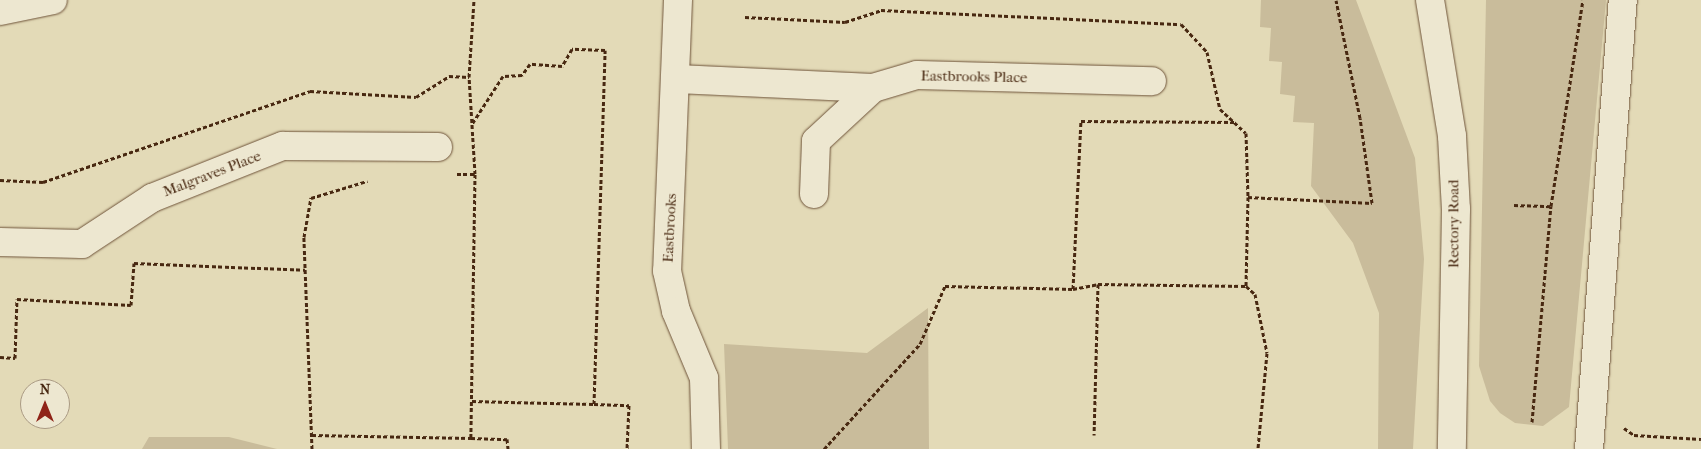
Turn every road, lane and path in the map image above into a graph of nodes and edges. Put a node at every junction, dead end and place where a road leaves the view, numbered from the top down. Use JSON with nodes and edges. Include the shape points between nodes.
{"nodes":[{"id":1,"x":53,"y":0,"type":"edge"},
{"id":2,"x":474,"y":0,"type":"edge"},
{"id":3,"x":678,"y":0,"type":"edge"},
{"id":4,"x":1430,"y":0,"type":"edge"},
{"id":5,"x":1583,"y":0,"type":"edge"},
{"id":6,"x":1624,"y":0,"type":"edge"},
{"id":7,"x":0,"y":11,"type":"edge"},
{"id":8,"x":469,"y":77,"type":"junction"},
{"id":9,"x":677,"y":79,"type":"junction"},
{"id":10,"x":1152,"y":81,"type":"dead end"},
{"id":11,"x":872,"y":88,"type":"junction"},
{"id":12,"x":1234,"y":122,"type":"dead end"},
{"id":13,"x":472,"y":124,"type":"junction"},
{"id":14,"x":438,"y":147,"type":"dead end"},
{"id":15,"x":447,"y":174,"type":"dead end"},
{"id":16,"x":475,"y":174,"type":"junction"},
{"id":17,"x":372,"y":179,"type":"dead end"},
{"id":18,"x":0,"y":180,"type":"edge"},
{"id":19,"x":814,"y":194,"type":"dead end"},
{"id":20,"x":1248,"y":197,"type":"dead end"},
{"id":21,"x":1514,"y":205,"type":"dead end"},
{"id":22,"x":1551,"y":206,"type":"junction"},
{"id":23,"x":0,"y":242,"type":"edge"},
{"id":24,"x":306,"y":270,"type":"junction"},
{"id":25,"x":1098,"y":284,"type":"junction"},
{"id":26,"x":1246,"y":286,"type":"junction"},
{"id":27,"x":1073,"y":289,"type":"junction"},
{"id":28,"x":0,"y":357,"type":"edge"},
{"id":29,"x":472,"y":401,"type":"junction"},
{"id":30,"x":594,"y":404,"type":"junction"},
{"id":31,"x":1620,"y":421,"type":"dead end"},
{"id":32,"x":1532,"y":422,"type":"dead end"},
{"id":33,"x":312,"y":435,"type":"junction"},
{"id":34,"x":1094,"y":435,"type":"dead end"},
{"id":35,"x":471,"y":438,"type":"junction"},
{"id":36,"x":1701,"y":439,"type":"edge"},
{"id":37,"x":312,"y":449,"type":"edge"},
{"id":38,"x":508,"y":449,"type":"edge"},
{"id":39,"x":628,"y":449,"type":"edge"},
{"id":40,"x":706,"y":449,"type":"edge"},
{"id":41,"x":824,"y":449,"type":"edge"},
{"id":42,"x":1258,"y":449,"type":"edge"},
{"id":43,"x":1452,"y":449,"type":"edge"},
{"id":44,"x":1459,"y":449,"type":"edge"},
{"id":45,"x":1589,"y":449,"type":"edge"}],
"edges":[{"from":1,"to":7,"type":"street"},
{"from":2,"to":8,"type":"path"},
{"from":3,"to":9,"type":"street","name":"Eastbrooks"},
{"from":4,"to":43,"type":"street","name":"Rectory Road","via":[[1452,136],[1456,209]]},
{"from":5,"to":22,"type":"path"},
{"from":6,"to":45,"type":"street"},
{"from":8,"to":13,"type":"path"},
{"from":8,"to":18,"type":"path","via":[[449,76],[416,97],[310,91],[43,182]]},
{"from":9,"to":11,"type":"street","name":"Eastbrooks Place"},
{"from":9,"to":40,"type":"street","name":"Eastbrooks","via":[[668,271],[676,311],[704,378]]},
{"from":10,"to":11,"type":"street","name":"Eastbrooks Place","via":[[917,75]]},
{"from":11,"to":19,"type":"street","via":[[816,141]]},
{"from":12,"to":27,"type":"path","via":[[1081,121]]},
{"from":13,"to":16,"type":"path"},
{"from":13,"to":30,"type":"path","via":[[503,76],[522,75],[530,64],[562,66],[572,49],[605,50]]},
{"from":14,"to":23,"type":"street","name":"Malgraves Place","via":[[284,146],[152,198],[82,244]]},
{"from":15,"to":16,"type":"path"},
{"from":16,"to":29,"type":"path"},
{"from":17,"to":24,"type":"path","via":[[311,198],[304,237]]},
{"from":20,"to":26,"type":"path"},
{"from":21,"to":22,"type":"path"},
{"from":22,"to":32,"type":"path"},
{"from":24,"to":28,"type":"path","via":[[134,263],[131,305],[17,299],[15,358]]},
{"from":24,"to":33,"type":"path"},
{"from":25,"to":26,"type":"path"},
{"from":25,"to":27,"type":"path"},
{"from":25,"to":34,"type":"path"},
{"from":26,"to":42,"type":"path","via":[[1256,294],[1267,353]]},
{"from":27,"to":41,"type":"path","via":[[945,286],[920,344]]},
{"from":29,"to":30,"type":"path"},
{"from":29,"to":35,"type":"path"},
{"from":30,"to":39,"type":"path","via":[[629,405]]},
{"from":31,"to":36,"type":"path","via":[[1634,435]]},
{"from":33,"to":35,"type":"path"},
{"from":33,"to":37,"type":"path"},
{"from":35,"to":38,"type":"path","via":[[507,439]]},
{"from":43,"to":44,"type":"street"}]}
